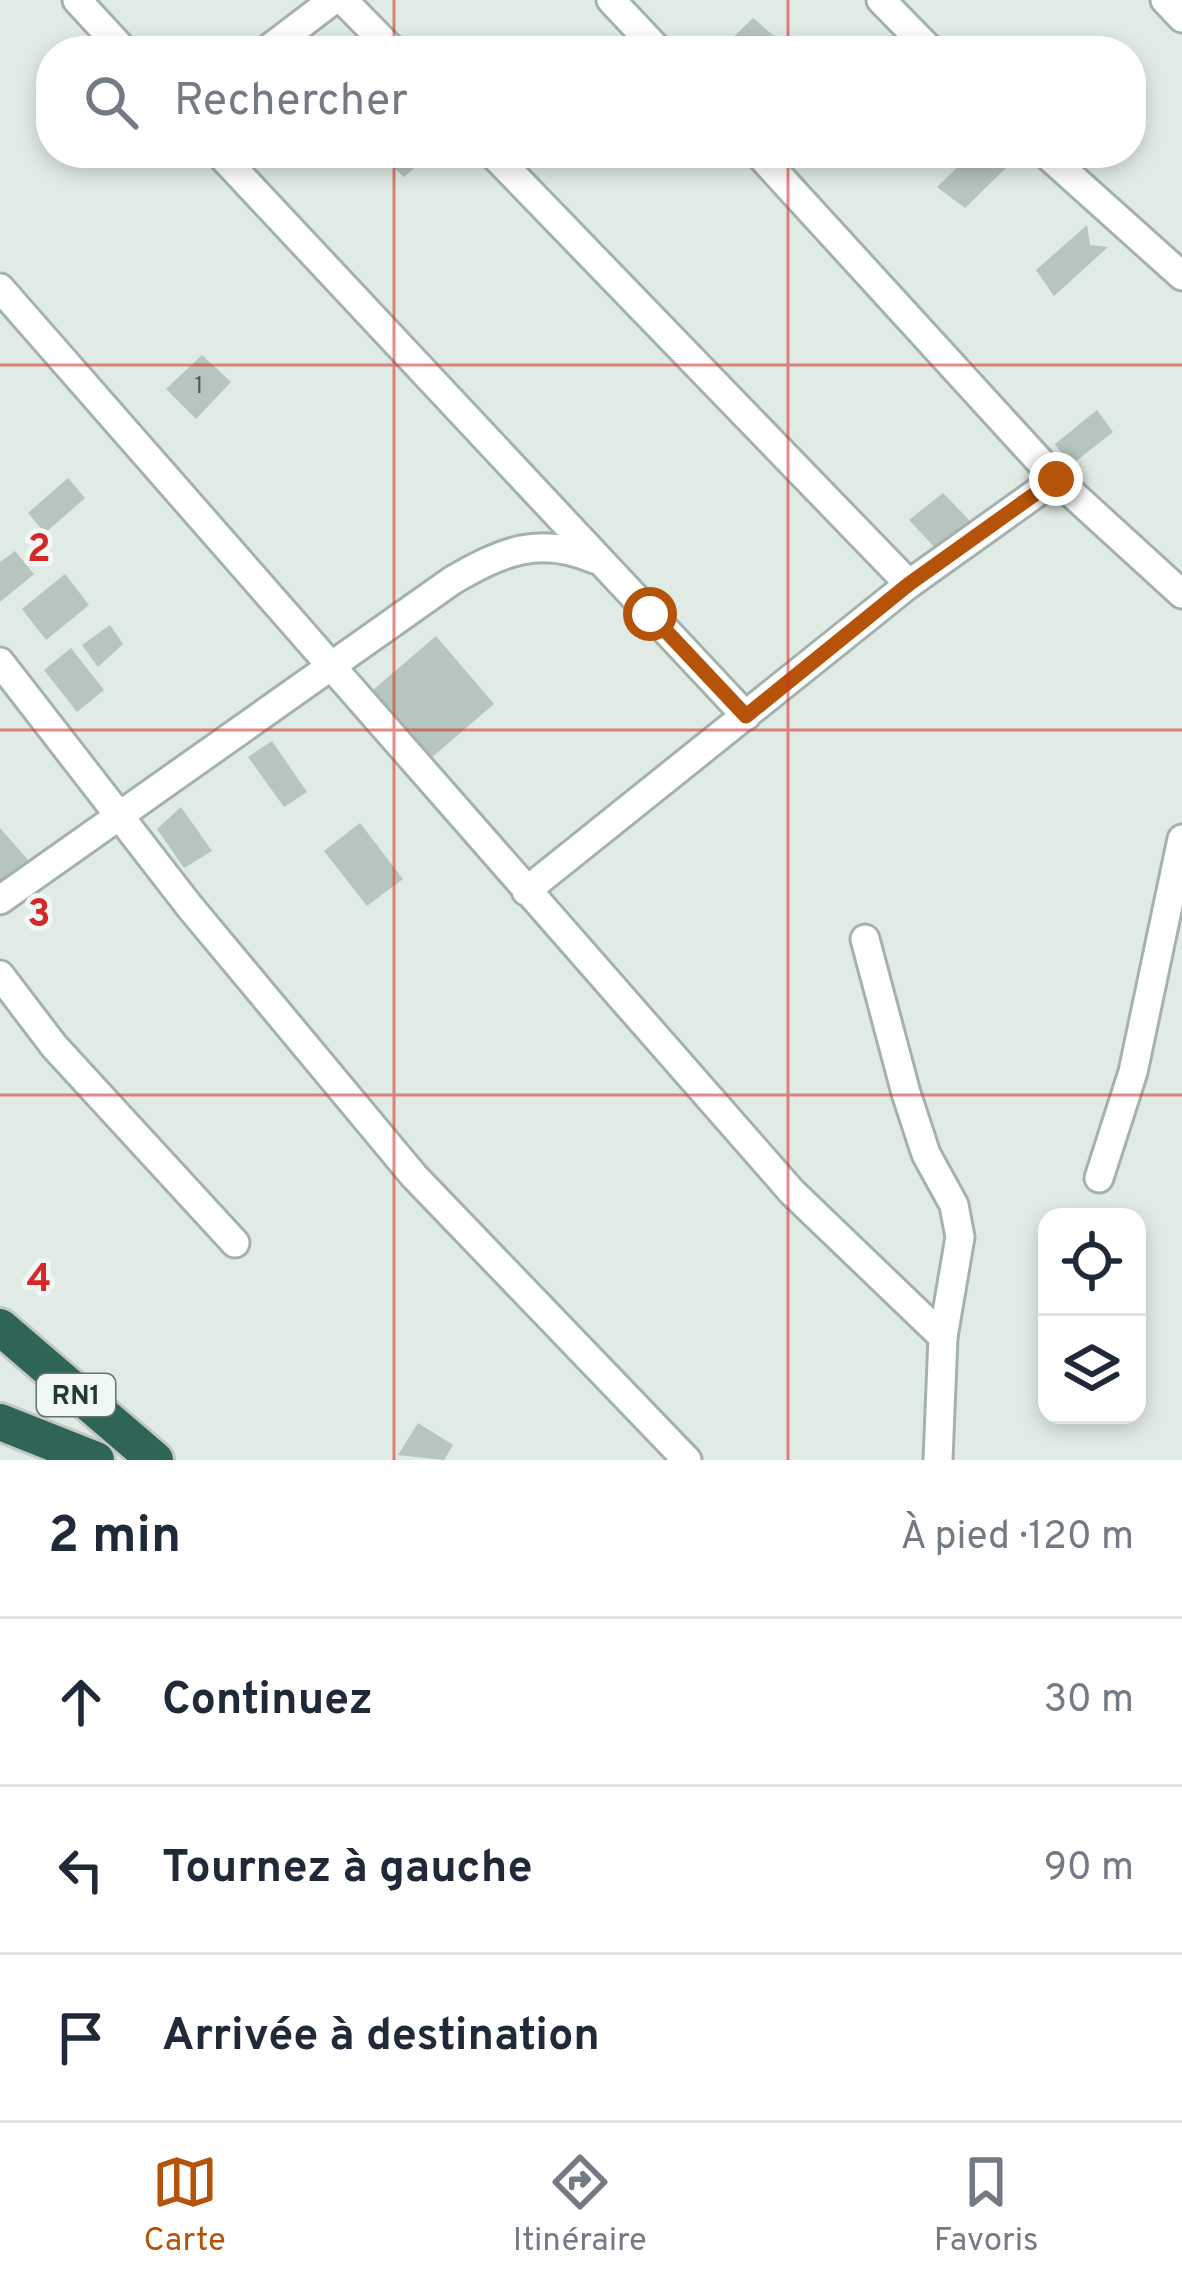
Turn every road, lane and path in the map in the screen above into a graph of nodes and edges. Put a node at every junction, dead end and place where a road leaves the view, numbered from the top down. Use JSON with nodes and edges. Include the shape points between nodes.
{"nodes":[{"id":1,"x":77,"y":0,"type":"edge"},
{"id":2,"x":333,"y":0,"type":"edge"},
{"id":3,"x":343,"y":0,"type":"edge"},
{"id":4,"x":610,"y":0,"type":"edge"},
{"id":5,"x":881,"y":0,"type":"edge"},
{"id":6,"x":1165,"y":0,"type":"edge"},
{"id":7,"x":1182,"y":18,"type":"edge"},
{"id":8,"x":110,"y":36,"type":"edge"},
{"id":9,"x":286,"y":36,"type":"edge"},
{"id":10,"x":378,"y":36,"type":"edge"},
{"id":11,"x":645,"y":36,"type":"edge"},
{"id":12,"x":917,"y":36,"type":"edge"},
{"id":13,"x":233,"y":168,"type":"edge"},
{"id":14,"x":507,"y":168,"type":"edge"},
{"id":15,"x":772,"y":168,"type":"edge"},
{"id":16,"x":1062,"y":168,"type":"edge"},
{"id":17,"x":1182,"y":276,"type":"edge"},
{"id":18,"x":0,"y":288,"type":"edge"},
{"id":19,"x":1056,"y":479,"type":"junction"},
{"id":20,"x":603,"y":564,"type":"junction"},
{"id":21,"x":909,"y":584,"type":"junction"},
{"id":22,"x":1182,"y":594,"type":"edge"},
{"id":23,"x":0,"y":662,"type":"edge"},
{"id":24,"x":333,"y":666,"type":"junction"},
{"id":25,"x":746,"y":716,"type":"junction"},
{"id":26,"x":120,"y":817,"type":"junction"},
{"id":27,"x":1182,"y":839,"type":"edge"},
{"id":28,"x":526,"y":891,"type":"junction"},
{"id":29,"x":0,"y":900,"type":"edge"},
{"id":30,"x":865,"y":939,"type":"dead end"},
{"id":31,"x":0,"y":975,"type":"edge"},
{"id":32,"x":1099,"y":1178,"type":"dead end"},
{"id":33,"x":235,"y":1243,"type":"dead end"},
{"id":34,"x":0,"y":1327,"type":"edge"},
{"id":35,"x":943,"y":1337,"type":"junction"},
{"id":36,"x":0,"y":1422,"type":"edge"},
{"id":37,"x":96,"y":1460,"type":"edge"},
{"id":38,"x":155,"y":1460,"type":"edge"},
{"id":39,"x":687,"y":1460,"type":"edge"},
{"id":40,"x":938,"y":1460,"type":"edge"}],
"edges":[{"from":1,"to":8,"type":"street"},
{"from":2,"to":9,"type":"street"},
{"from":3,"to":10,"type":"street"},
{"from":4,"to":11,"type":"street"},
{"from":5,"to":12,"type":"street"},
{"from":6,"to":7,"type":"street"},
{"from":13,"to":20,"type":"street"},
{"from":14,"to":21,"type":"street"},
{"from":15,"to":19,"type":"street"},
{"from":16,"to":17,"type":"street"},
{"from":18,"to":24,"type":"street"},
{"from":19,"to":21,"type":"street"},
{"from":19,"to":22,"type":"street"},
{"from":20,"to":24,"type":"street","via":[[542,545],[502,552]]},
{"from":20,"to":25,"type":"street"},
{"from":21,"to":25,"type":"street"},
{"from":23,"to":26,"type":"street"},
{"from":24,"to":26,"type":"street"},
{"from":24,"to":28,"type":"street"},
{"from":25,"to":28,"type":"street"},
{"from":26,"to":29,"type":"street"},
{"from":26,"to":39,"type":"street","via":[[414,1176]]},
{"from":27,"to":32,"type":"street","via":[[1133,1072]]},
{"from":28,"to":35,"type":"street","via":[[792,1192]]},
{"from":30,"to":35,"type":"street","via":[[926,1154],[954,1205],[960,1237]]},
{"from":31,"to":33,"type":"street","via":[[54,1046]]},
{"from":34,"to":38,"type":"highway","number":"RN1"},
{"from":35,"to":40,"type":"street"},
{"from":36,"to":37,"type":"highway"}]}
